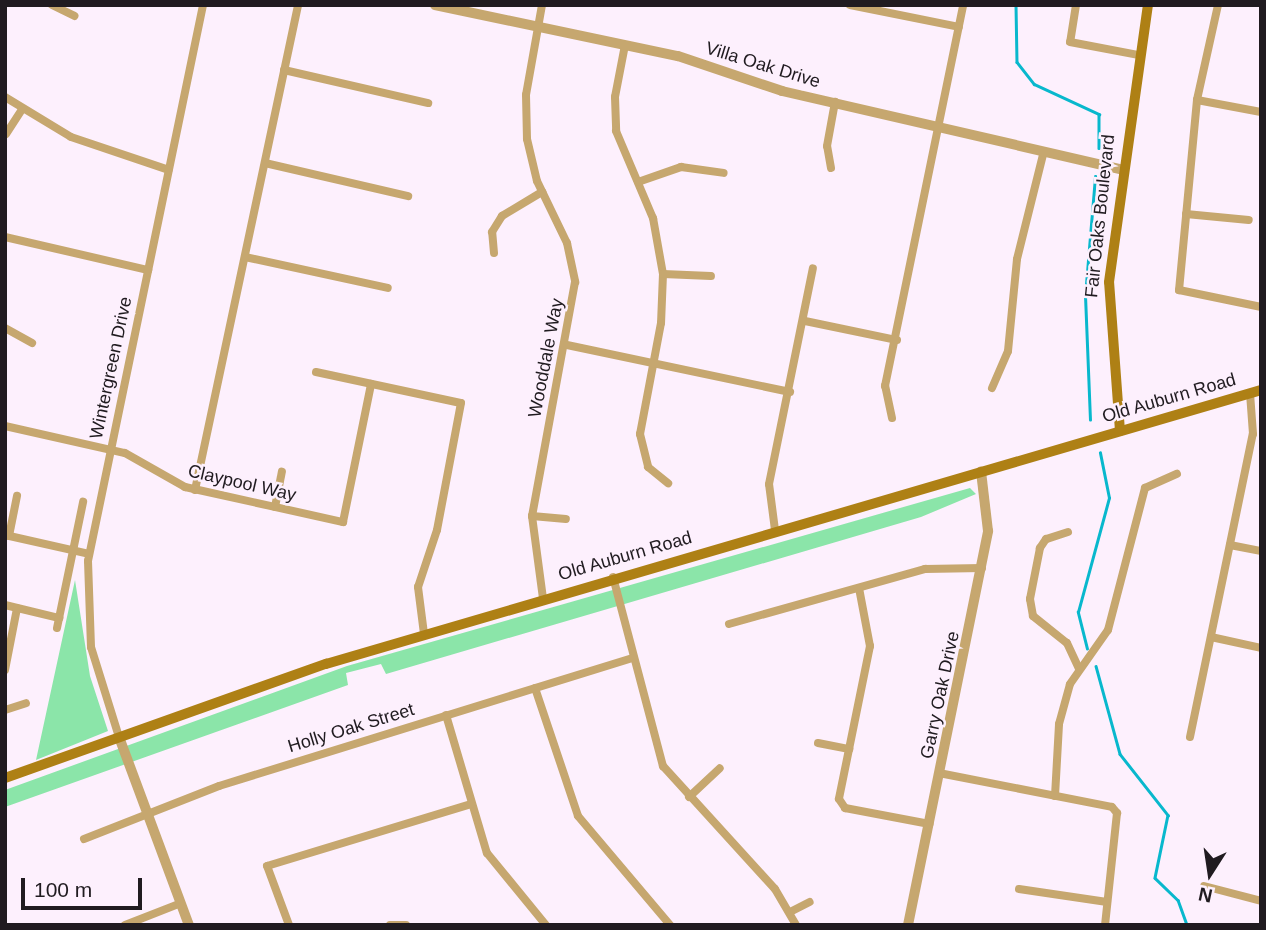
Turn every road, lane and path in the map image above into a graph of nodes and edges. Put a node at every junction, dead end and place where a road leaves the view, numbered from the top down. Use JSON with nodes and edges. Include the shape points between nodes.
{"nodes":[{"id":1,"x":52,"y":5,"type":"edge"},
{"id":2,"x":203,"y":5,"type":"edge"},
{"id":3,"x":298,"y":5,"type":"edge"},
{"id":4,"x":435,"y":5,"type":"edge"},
{"id":5,"x":542,"y":5,"type":"edge"},
{"id":6,"x":850,"y":5,"type":"edge"},
{"id":7,"x":963,"y":5,"type":"edge"},
{"id":8,"x":1076,"y":5,"type":"edge"},
{"id":9,"x":1148,"y":5,"type":"edge"},
{"id":10,"x":1218,"y":5,"type":"edge"},
{"id":11,"x":872,"y":7,"type":"edge"},
{"id":12,"x":75,"y":16,"type":"dead end"},
{"id":13,"x":538,"y":27,"type":"junction"},
{"id":14,"x":959,"y":27,"type":"junction"},
{"id":15,"x":625,"y":45,"type":"junction"},
{"id":16,"x":1138,"y":55,"type":"junction"},
{"id":17,"x":284,"y":70,"type":"junction"},
{"id":18,"x":5,"y":97,"type":"edge"},
{"id":19,"x":1197,"y":100,"type":"junction"},
{"id":20,"x":835,"y":102,"type":"junction"},
{"id":21,"x":428,"y":103,"type":"dead end"},
{"id":22,"x":22,"y":109,"type":"junction"},
{"id":23,"x":1261,"y":112,"type":"edge"},
{"id":24,"x":941,"y":124,"type":"junction"},
{"id":25,"x":6,"y":134,"type":"edge"},
{"id":26,"x":1044,"y":151,"type":"junction"},
{"id":27,"x":265,"y":163,"type":"junction"},
{"id":28,"x":831,"y":168,"type":"dead end"},
{"id":29,"x":1121,"y":169,"type":"junction"},
{"id":30,"x":169,"y":170,"type":"junction"},
{"id":31,"x":724,"y":173,"type":"dead end"},
{"id":32,"x":638,"y":182,"type":"junction"},
{"id":33,"x":542,"y":192,"type":"junction"},
{"id":34,"x":408,"y":196,"type":"dead end"},
{"id":35,"x":1186,"y":214,"type":"junction"},
{"id":36,"x":1249,"y":219,"type":"dead end"},
{"id":37,"x":5,"y":237,"type":"edge"},
{"id":38,"x":494,"y":253,"type":"dead end"},
{"id":39,"x":245,"y":257,"type":"junction"},
{"id":40,"x":813,"y":268,"type":"dead end"},
{"id":41,"x":148,"y":270,"type":"junction"},
{"id":42,"x":663,"y":274,"type":"junction"},
{"id":43,"x":711,"y":276,"type":"dead end"},
{"id":44,"x":388,"y":288,"type":"dead end"},
{"id":45,"x":1261,"y":307,"type":"edge"},
{"id":46,"x":805,"y":321,"type":"junction"},
{"id":47,"x":5,"y":328,"type":"edge"},
{"id":48,"x":897,"y":340,"type":"junction"},
{"id":49,"x":32,"y":343,"type":"dead end"},
{"id":50,"x":567,"y":345,"type":"junction"},
{"id":51,"x":653,"y":362,"type":"junction"},
{"id":52,"x":316,"y":372,"type":"dead end"},
{"id":53,"x":371,"y":384,"type":"junction"},
{"id":54,"x":992,"y":388,"type":"dead end"},
{"id":55,"x":1255,"y":391,"type":"edge"},
{"id":56,"x":790,"y":392,"type":"junction"},
{"id":57,"x":892,"y":418,"type":"dead end"},
{"id":58,"x":5,"y":426,"type":"edge"},
{"id":59,"x":1120,"y":431,"type":"junction"},
{"id":60,"x":110,"y":449,"type":"junction"},
{"id":61,"x":981,"y":471,"type":"junction"},
{"id":62,"x":282,"y":472,"type":"dead end"},
{"id":63,"x":1177,"y":474,"type":"dead end"},
{"id":64,"x":668,"y":483,"type":"dead end"},
{"id":65,"x":195,"y":490,"type":"junction"},
{"id":66,"x":17,"y":496,"type":"dead end"},
{"id":67,"x":83,"y":502,"type":"dead end"},
{"id":68,"x":275,"y":507,"type":"junction"},
{"id":69,"x":533,"y":516,"type":"junction"},
{"id":70,"x":566,"y":519,"type":"dead end"},
{"id":71,"x":775,"y":530,"type":"junction"},
{"id":72,"x":1068,"y":532,"type":"dead end"},
{"id":73,"x":7,"y":536,"type":"edge"},
{"id":74,"x":1230,"y":545,"type":"junction"},
{"id":75,"x":73,"y":551,"type":"junction"},
{"id":76,"x":1261,"y":551,"type":"edge"},
{"id":77,"x":89,"y":554,"type":"junction"},
{"id":78,"x":982,"y":568,"type":"junction"},
{"id":79,"x":612,"y":577,"type":"junction"},
{"id":80,"x":859,"y":588,"type":"junction"},
{"id":81,"x":543,"y":598,"type":"junction"},
{"id":82,"x":5,"y":605,"type":"edge"},
{"id":83,"x":18,"y":608,"type":"junction"},
{"id":84,"x":59,"y":618,"type":"junction"},
{"id":85,"x":729,"y":624,"type":"dead end"},
{"id":86,"x":57,"y":628,"type":"dead end"},
{"id":87,"x":425,"y":634,"type":"junction"},
{"id":88,"x":1211,"y":637,"type":"junction"},
{"id":89,"x":1261,"y":648,"type":"edge"},
{"id":90,"x":632,"y":658,"type":"junction"},
{"id":91,"x":1079,"y":669,"type":"junction"},
{"id":92,"x":5,"y":670,"type":"edge"},
{"id":93,"x":535,"y":688,"type":"junction"},
{"id":94,"x":26,"y":703,"type":"dead end"},
{"id":95,"x":5,"y":710,"type":"edge"},
{"id":96,"x":446,"y":715,"type":"junction"},
{"id":97,"x":119,"y":737,"type":"junction"},
{"id":98,"x":1191,"y":737,"type":"dead end"},
{"id":99,"x":818,"y":743,"type":"dead end"},
{"id":100,"x":849,"y":749,"type":"junction"},
{"id":101,"x":720,"y":768,"type":"dead end"},
{"id":102,"x":939,"y":774,"type":"junction"},
{"id":103,"x":5,"y":778,"type":"edge"},
{"id":104,"x":1055,"y":796,"type":"junction"},
{"id":105,"x":689,"y":797,"type":"junction"},
{"id":106,"x":471,"y":804,"type":"junction"},
{"id":107,"x":147,"y":812,"type":"junction"},
{"id":108,"x":930,"y":824,"type":"junction"},
{"id":109,"x":84,"y":839,"type":"dead end"},
{"id":110,"x":1204,"y":886,"type":"dead end"},
{"id":111,"x":1019,"y":889,"type":"dead end"},
{"id":112,"x":1261,"y":901,"type":"edge"},
{"id":113,"x":810,"y":902,"type":"dead end"},
{"id":114,"x":1107,"y":902,"type":"junction"},
{"id":115,"x":181,"y":903,"type":"junction"},
{"id":116,"x":790,"y":912,"type":"junction"},
{"id":117,"x":125,"y":925,"type":"edge"},
{"id":118,"x":189,"y":925,"type":"edge"},
{"id":119,"x":289,"y":925,"type":"edge"},
{"id":120,"x":390,"y":925,"type":"edge"},
{"id":121,"x":406,"y":925,"type":"edge"},
{"id":122,"x":546,"y":925,"type":"edge"},
{"id":123,"x":670,"y":925,"type":"edge"},
{"id":124,"x":796,"y":925,"type":"edge"},
{"id":125,"x":908,"y":925,"type":"edge"},
{"id":126,"x":1105,"y":925,"type":"edge"}],
"edges":[{"from":1,"to":12,"type":"street"},
{"from":2,"to":30,"type":"street","name":"Wintergreen Drive"},
{"from":3,"to":17,"type":"street"},
{"from":4,"to":13,"type":"street","name":"Villa Oak Drive"},
{"from":5,"to":13,"type":"street","name":"Wooddale Way"},
{"from":6,"to":11,"type":"street"},
{"from":7,"to":14,"type":"street"},
{"from":8,"to":16,"type":"street","via":[[1070,42]]},
{"from":9,"to":16,"type":"main road","name":"Fair Oaks Boulevard"},
{"from":10,"to":19,"type":"street"},
{"from":11,"to":14,"type":"street"},
{"from":13,"to":15,"type":"street","name":"Villa Oak Drive"},
{"from":13,"to":33,"type":"street","name":"Wooddale Way","via":[[525,117]]},
{"from":14,"to":24,"type":"street"},
{"from":15,"to":20,"type":"street","name":"Villa Oak Drive"},
{"from":15,"to":32,"type":"street","via":[[614,116]]},
{"from":16,"to":29,"type":"main road","name":"Fair Oaks Boulevard"},
{"from":17,"to":21,"type":"street"},
{"from":17,"to":27,"type":"street"},
{"from":18,"to":22,"type":"street"},
{"from":19,"to":23,"type":"street"},
{"from":19,"to":35,"type":"street"},
{"from":20,"to":24,"type":"street","name":"Villa Oak Drive"},
{"from":20,"to":28,"type":"street","via":[[827,146]]},
{"from":22,"to":25,"type":"street"},
{"from":22,"to":30,"type":"street","via":[[97,149]]},
{"from":24,"to":26,"type":"street","name":"Villa Oak Drive"},
{"from":24,"to":48,"type":"street"},
{"from":26,"to":29,"type":"street","name":"Villa Oak Drive"},
{"from":26,"to":54,"type":"street","via":[[1017,259],[1008,351]]},
{"from":27,"to":34,"type":"street"},
{"from":27,"to":39,"type":"street"},
{"from":29,"to":59,"type":"main road","name":"Fair Oaks Boulevard","via":[[1107,312]]},
{"from":30,"to":41,"type":"street","name":"Wintergreen Drive"},
{"from":31,"to":32,"type":"street","via":[[681,167]]},
{"from":32,"to":42,"type":"street","via":[[655,226]]},
{"from":33,"to":38,"type":"street","via":[[502,216],[491,236]]},
{"from":33,"to":50,"type":"street","name":"Wooddale Way","via":[[573,263]]},
{"from":35,"to":36,"type":"street"},
{"from":35,"to":45,"type":"street","via":[[1179,290]]},
{"from":37,"to":41,"type":"street"},
{"from":39,"to":44,"type":"street"},
{"from":39,"to":65,"type":"street"},
{"from":40,"to":46,"type":"street"},
{"from":41,"to":60,"type":"street","name":"Wintergreen Drive"},
{"from":42,"to":43,"type":"street"},
{"from":42,"to":51,"type":"street"},
{"from":46,"to":48,"type":"street"},
{"from":46,"to":56,"type":"street"},
{"from":47,"to":49,"type":"street"},
{"from":48,"to":57,"type":"street","via":[[885,393]]},
{"from":50,"to":51,"type":"street"},
{"from":50,"to":69,"type":"street","name":"Wooddale Way"},
{"from":51,"to":56,"type":"street"},
{"from":51,"to":64,"type":"street","via":[[640,434],[645,462]]},
{"from":52,"to":53,"type":"street"},
{"from":53,"to":68,"type":"street","name":"Claypool Way","via":[[343,522]]},
{"from":53,"to":87,"type":"street","via":[[461,403],[437,530],[418,587]]},
{"from":55,"to":59,"type":"main road","name":"Old Auburn Road"},
{"from":55,"to":74,"type":"street","via":[[1253,434]]},
{"from":56,"to":71,"type":"street","via":[[768,489]]},
{"from":58,"to":60,"type":"street","name":"Claypool Way"},
{"from":59,"to":61,"type":"main road","name":"Old Auburn Road"},
{"from":60,"to":65,"type":"street","name":"Claypool Way"},
{"from":60,"to":77,"type":"street","name":"Wintergreen Drive"},
{"from":61,"to":71,"type":"main road","name":"Old Auburn Road"},
{"from":61,"to":78,"type":"street","name":"Garry Oak Drive","via":[[989,517]]},
{"from":62,"to":68,"type":"street"},
{"from":63,"to":91,"type":"street","via":[[1145,488],[1117,605],[1100,643]]},
{"from":65,"to":68,"type":"street","name":"Claypool Way"},
{"from":66,"to":73,"type":"street"},
{"from":67,"to":75,"type":"street"},
{"from":69,"to":70,"type":"street"},
{"from":69,"to":81,"type":"street","name":"Wooddale Way"},
{"from":71,"to":79,"type":"main road","name":"Old Auburn Road"},
{"from":72,"to":91,"type":"street","via":[[1046,539],[1030,599],[1033,616],[1067,643]]},
{"from":73,"to":75,"type":"street"},
{"from":74,"to":76,"type":"street"},
{"from":74,"to":88,"type":"street"},
{"from":75,"to":77,"type":"street"},
{"from":75,"to":84,"type":"street"},
{"from":77,"to":97,"type":"street","name":"Wintergreen Drive","via":[[91,647]]},
{"from":78,"to":80,"type":"street","via":[[940,566]]},
{"from":78,"to":102,"type":"street","name":"Garry Oak Drive"},
{"from":79,"to":81,"type":"main road","name":"Old Auburn Road"},
{"from":79,"to":90,"type":"street"},
{"from":80,"to":85,"type":"street"},
{"from":80,"to":100,"type":"street","via":[[870,646]]},
{"from":81,"to":87,"type":"main road","name":"Old Auburn Road"},
{"from":82,"to":83,"type":"street"},
{"from":83,"to":84,"type":"street"},
{"from":83,"to":92,"type":"street"},
{"from":84,"to":86,"type":"street"},
{"from":87,"to":97,"type":"main road","name":"Old Auburn Road"},
{"from":88,"to":89,"type":"street"},
{"from":88,"to":98,"type":"street"},
{"from":90,"to":93,"type":"street","name":"Holly Oak Street"},
{"from":90,"to":105,"type":"street","via":[[660,759]]},
{"from":91,"to":104,"type":"street","via":[[1059,724]]},
{"from":93,"to":96,"type":"street","name":"Holly Oak Street"},
{"from":93,"to":123,"type":"street","via":[[578,816]]},
{"from":94,"to":95,"type":"street"},
{"from":96,"to":106,"type":"street"},
{"from":96,"to":107,"type":"street","name":"Holly Oak Street"},
{"from":97,"to":103,"type":"main road","name":"Old Auburn Road"},
{"from":97,"to":107,"type":"street"},
{"from":99,"to":100,"type":"street"},
{"from":100,"to":108,"type":"street","via":[[839,799],[845,808]]},
{"from":101,"to":105,"type":"street"},
{"from":102,"to":104,"type":"street"},
{"from":102,"to":108,"type":"street","name":"Garry Oak Drive"},
{"from":104,"to":114,"type":"street","via":[[1112,807],[1117,813]]},
{"from":105,"to":116,"type":"street"},
{"from":106,"to":119,"type":"street","via":[[267,866]]},
{"from":106,"to":122,"type":"street","via":[[496,870]]},
{"from":107,"to":109,"type":"street","name":"Holly Oak Street"},
{"from":107,"to":115,"type":"street"},
{"from":108,"to":125,"type":"street","name":"Garry Oak Drive"},
{"from":110,"to":112,"type":"street"},
{"from":111,"to":114,"type":"street"},
{"from":113,"to":116,"type":"street"},
{"from":114,"to":126,"type":"street"},
{"from":115,"to":117,"type":"street"},
{"from":115,"to":118,"type":"street"},
{"from":116,"to":124,"type":"street"},
{"from":120,"to":121,"type":"street"}]}
